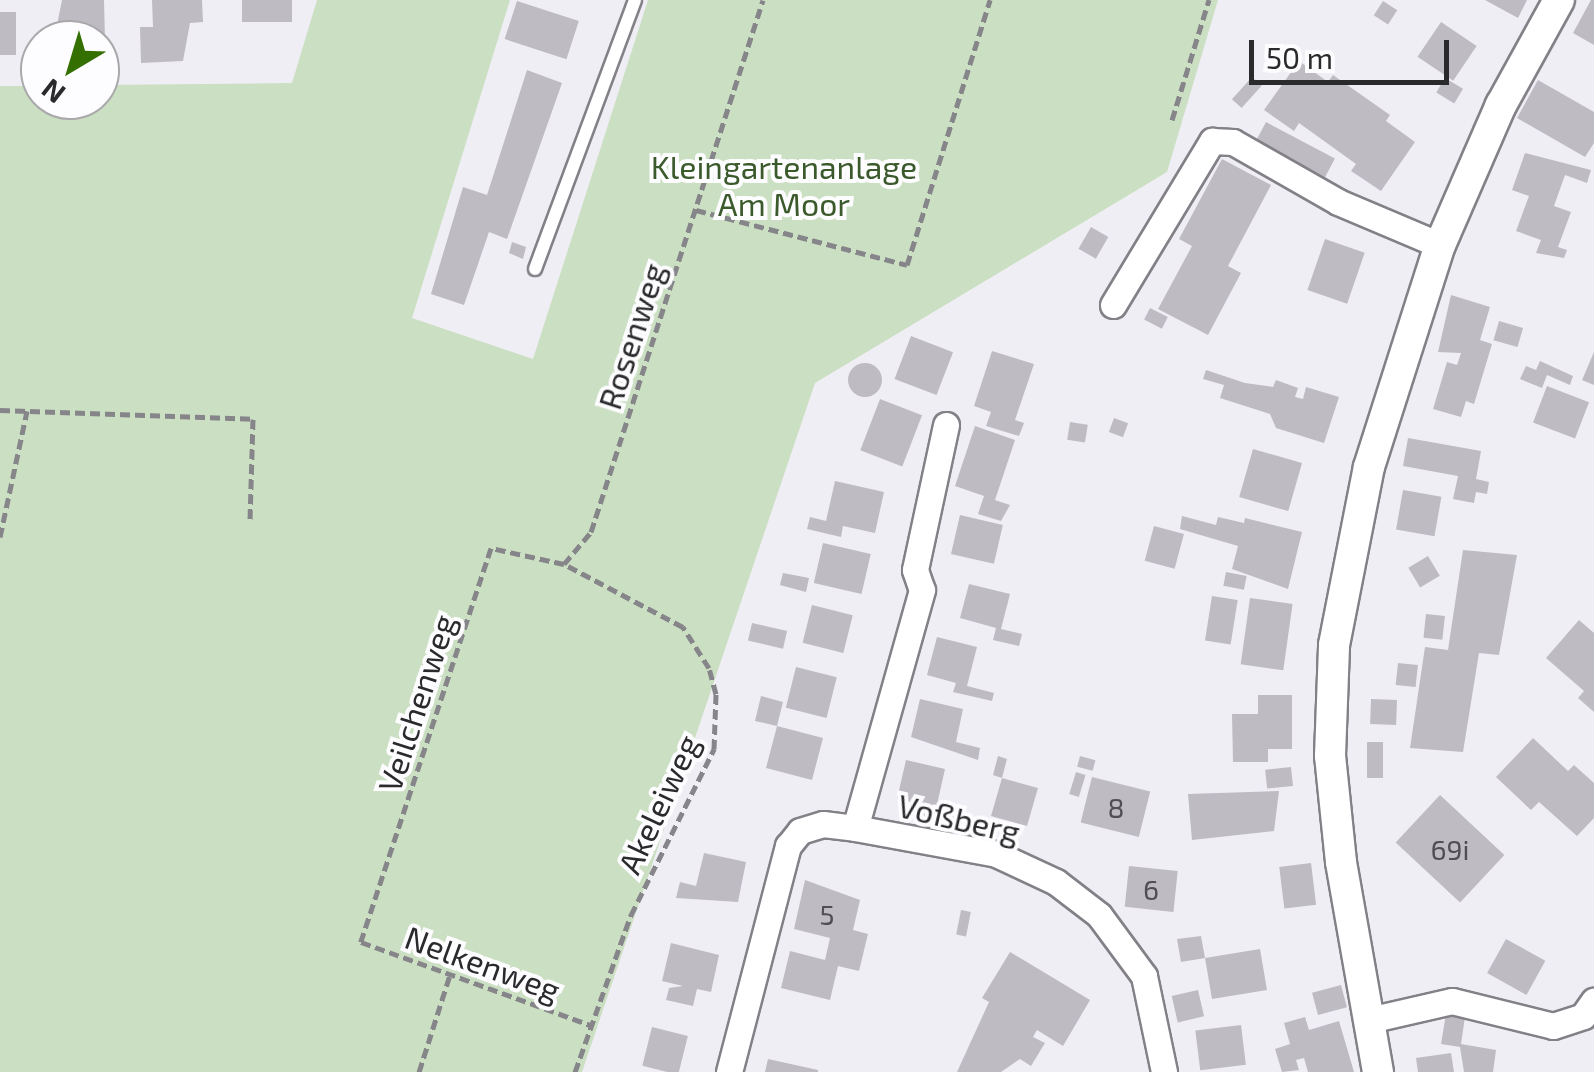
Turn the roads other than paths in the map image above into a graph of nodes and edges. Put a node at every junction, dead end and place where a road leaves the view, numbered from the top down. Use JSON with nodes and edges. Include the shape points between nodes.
{"nodes":[{"id":1,"x":634,"y":0,"type":"edge"},
{"id":2,"x":1558,"y":0,"type":"edge"},
{"id":3,"x":1440,"y":246,"type":"junction"},
{"id":4,"x":535,"y":269,"type":"dead end"},
{"id":5,"x":1113,"y":304,"type":"dead end"},
{"id":6,"x":946,"y":425,"type":"dead end"},
{"id":7,"x":855,"y":828,"type":"junction"},
{"id":8,"x":1594,"y":1000,"type":"edge"},
{"id":9,"x":1369,"y":1020,"type":"junction"},
{"id":10,"x":729,"y":1072,"type":"edge"},
{"id":11,"x":1164,"y":1072,"type":"edge"},
{"id":12,"x":1378,"y":1072,"type":"edge"}],
"edges":[{"from":1,"to":4,"type":"lane"},
{"from":2,"to":3,"type":"street","via":[[1501,105]]},
{"from":3,"to":5,"type":"street","via":[[1338,202],[1232,142],[1212,141]]},
{"from":3,"to":9,"type":"street","via":[[1368,467],[1334,645],[1330,756],[1340,862]]},
{"from":6,"to":7,"type":"street","name":"Voßberg","via":[[915,570],[922,590]]},
{"from":7,"to":10,"type":"street","name":"Voßberg","via":[[823,824],[800,831],[788,846]]},
{"from":7,"to":11,"type":"street","name":"Voßberg","via":[[996,854],[1056,882],[1099,915],[1144,976]]},
{"from":8,"to":9,"type":"street","via":[[1583,1016],[1552,1026],[1452,1001]]},
{"from":9,"to":12,"type":"street"}]}
